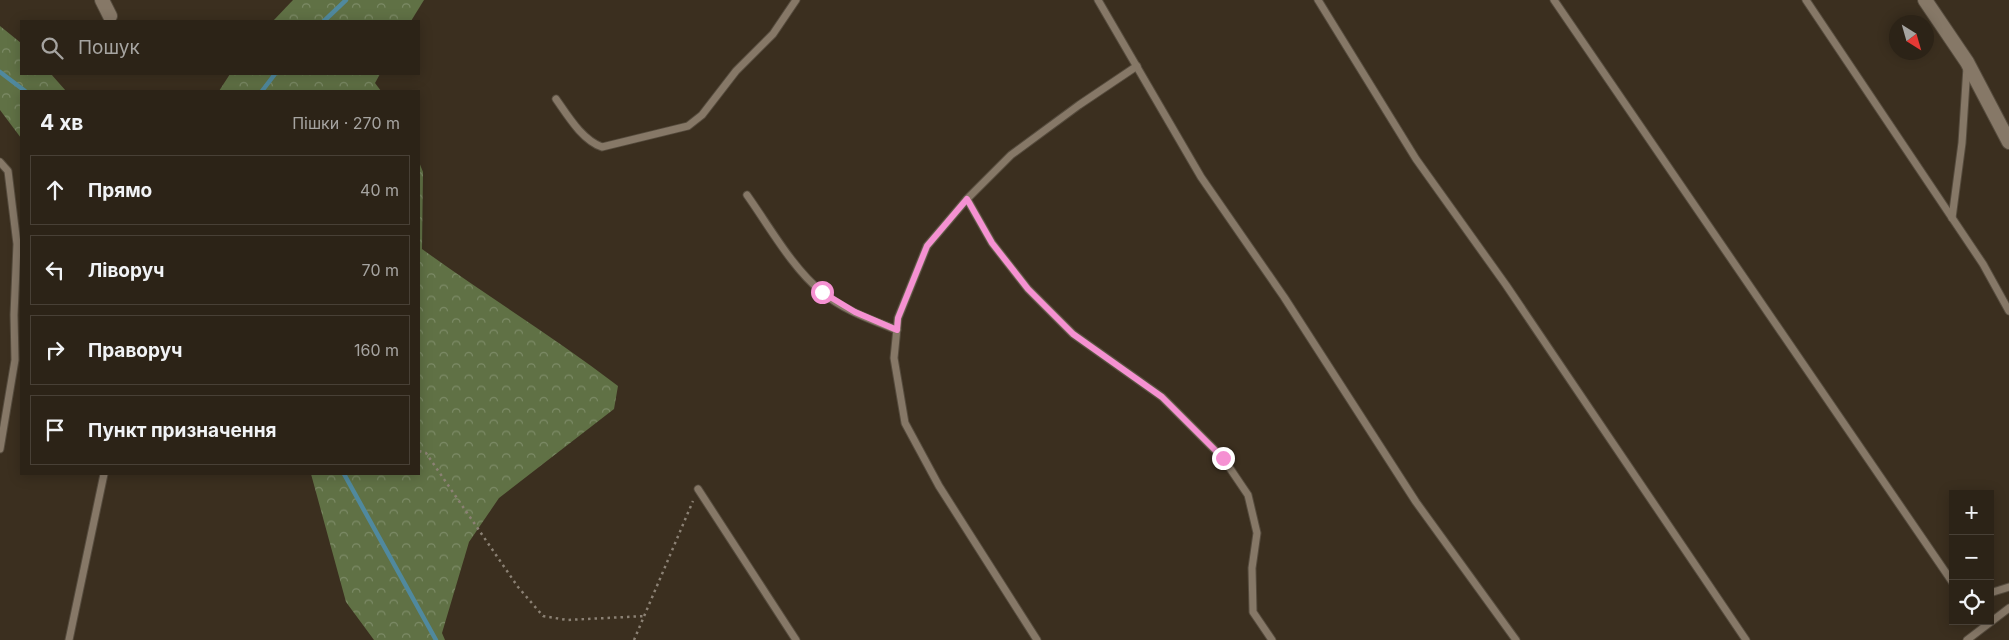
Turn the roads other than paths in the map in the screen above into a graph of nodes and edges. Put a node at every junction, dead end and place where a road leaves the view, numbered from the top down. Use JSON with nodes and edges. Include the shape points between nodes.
{"nodes":[{"id":1,"x":102,"y":0,"type":"edge"},
{"id":2,"x":796,"y":0,"type":"edge"},
{"id":3,"x":1098,"y":0,"type":"edge"},
{"id":4,"x":1318,"y":0,"type":"edge"},
{"id":5,"x":1554,"y":0,"type":"edge"},
{"id":6,"x":1806,"y":0,"type":"edge"},
{"id":7,"x":1925,"y":0,"type":"edge"},
{"id":8,"x":110,"y":16,"type":"dead end"},
{"id":9,"x":1967,"y":62,"type":"junction"},
{"id":10,"x":1137,"y":66,"type":"junction"},
{"id":11,"x":556,"y":99,"type":"dead end"},
{"id":12,"x":2009,"y":142,"type":"edge"},
{"id":13,"x":0,"y":162,"type":"edge"},
{"id":14,"x":747,"y":195,"type":"dead end"},
{"id":15,"x":967,"y":199,"type":"junction"},
{"id":16,"x":1952,"y":218,"type":"junction"},
{"id":17,"x":2009,"y":311,"type":"edge"},
{"id":18,"x":897,"y":330,"type":"junction"},
{"id":19,"x":0,"y":449,"type":"edge"},
{"id":20,"x":104,"y":475,"type":"edge"},
{"id":21,"x":698,"y":489,"type":"road end"},
{"id":22,"x":1952,"y":580,"type":"edge"},
{"id":23,"x":2009,"y":587,"type":"edge"},
{"id":24,"x":1994,"y":592,"type":"edge"},
{"id":25,"x":2009,"y":608,"type":"edge"},
{"id":26,"x":69,"y":640,"type":"edge"},
{"id":27,"x":796,"y":640,"type":"edge"},
{"id":28,"x":1037,"y":640,"type":"edge"},
{"id":29,"x":1272,"y":640,"type":"edge"},
{"id":30,"x":1516,"y":640,"type":"edge"},
{"id":31,"x":1746,"y":640,"type":"edge"},
{"id":32,"x":1967,"y":640,"type":"edge"}],
"edges":[{"from":1,"to":8,"type":"street"},
{"from":2,"to":11,"type":"lane","via":[[773,34],[736,72],[702,115],[688,126],[602,147],[593,144],[581,132]]},
{"from":3,"to":10,"type":"lane"},
{"from":4,"to":31,"type":"lane","via":[[1416,158],[1506,285]]},
{"from":5,"to":22,"type":"lane"},
{"from":6,"to":16,"type":"lane"},
{"from":7,"to":9,"type":"street"},
{"from":9,"to":12,"type":"street"},
{"from":9,"to":16,"type":"lane","via":[[1962,143]]},
{"from":10,"to":15,"type":"lane","via":[[1011,155]]},
{"from":10,"to":30,"type":"lane","via":[[1201,177],[1284,297],[1416,502]]},
{"from":13,"to":19,"type":"lane","via":[[8,171],[17,244],[15,360]]},
{"from":14,"to":18,"type":"lane","via":[[795,263],[822,292],[855,312]]},
{"from":15,"to":18,"type":"lane","via":[[927,246],[898,318]]},
{"from":15,"to":29,"type":"lane","via":[[992,243],[1028,289],[1073,334],[1162,397],[1223,458],[1248,495],[1257,533],[1252,568],[1253,612]]},
{"from":16,"to":17,"type":"lane"},
{"from":18,"to":28,"type":"lane","via":[[894,358],[905,423],[939,486]]},
{"from":20,"to":26,"type":"lane"},
{"from":21,"to":27,"type":"lane"},
{"from":23,"to":24,"type":"lane"},
{"from":25,"to":32,"type":"lane"}]}
